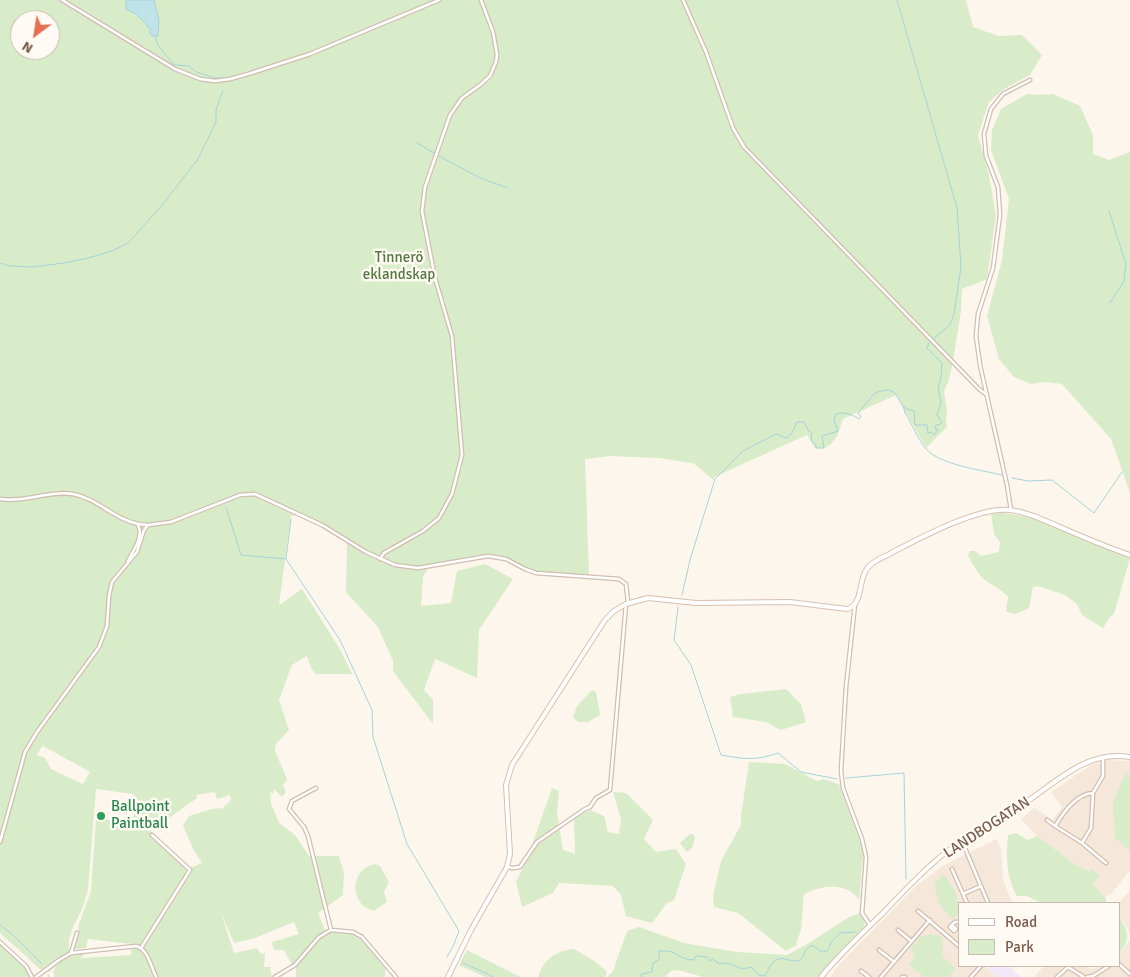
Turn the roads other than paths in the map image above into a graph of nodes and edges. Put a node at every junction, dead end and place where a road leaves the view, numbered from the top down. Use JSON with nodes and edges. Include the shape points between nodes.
{"nodes":[{"id":1,"x":62,"y":0,"type":"edge"},
{"id":2,"x":439,"y":0,"type":"edge"},
{"id":3,"x":481,"y":0,"type":"edge"},
{"id":4,"x":683,"y":0,"type":"edge"},
{"id":5,"x":1030,"y":80,"type":"dead end"},
{"id":6,"x":987,"y":395,"type":"junction"},
{"id":7,"x":0,"y":499,"type":"edge"},
{"id":8,"x":1011,"y":510,"type":"junction"},
{"id":9,"x":137,"y":524,"type":"junction"},
{"id":10,"x":148,"y":525,"type":"junction"},
{"id":11,"x":1130,"y":555,"type":"edge"},
{"id":12,"x":380,"y":558,"type":"junction"},
{"id":13,"x":127,"y":564,"type":"junction"},
{"id":14,"x":627,"y":604,"type":"junction"},
{"id":15,"x":855,"y":604,"type":"junction"},
{"id":16,"x":1103,"y":757,"type":"junction"},
{"id":17,"x":1130,"y":757,"type":"edge"},
{"id":18,"x":316,"y":788,"type":"dead end"},
{"id":19,"x":1094,"y":793,"type":"junction"},
{"id":20,"x":1047,"y":820,"type":"dead end"},
{"id":21,"x":1055,"y":826,"type":"junction"},
{"id":22,"x":152,"y":835,"type":"dead end"},
{"id":23,"x":962,"y":841,"type":"junction"},
{"id":24,"x":0,"y":842,"type":"edge"},
{"id":25,"x":1082,"y":843,"type":"junction"},
{"id":26,"x":1106,"y":863,"type":"dead end"},
{"id":27,"x":507,"y":867,"type":"junction"},
{"id":28,"x":952,"y":869,"type":"dead end"},
{"id":29,"x":981,"y":886,"type":"junction"},
{"id":30,"x":963,"y":894,"type":"junction"},
{"id":31,"x":967,"y":902,"type":"edge"},
{"id":32,"x":988,"y":902,"type":"edge"},
{"id":33,"x":918,"y":911,"type":"dead end"},
{"id":34,"x":930,"y":920,"type":"junction"},
{"id":35,"x":958,"y":922,"type":"edge"},
{"id":36,"x":952,"y":925,"type":"dead end"},
{"id":37,"x":870,"y":926,"type":"junction"},
{"id":38,"x":331,"y":930,"type":"junction"},
{"id":39,"x":898,"y":930,"type":"dead end"},
{"id":40,"x":77,"y":933,"type":"dead end"},
{"id":41,"x":911,"y":941,"type":"junction"},
{"id":42,"x":0,"y":942,"type":"edge"},
{"id":43,"x":958,"y":945,"type":"edge"},
{"id":44,"x":141,"y":948,"type":"junction"},
{"id":45,"x":879,"y":950,"type":"dead end"},
{"id":46,"x":71,"y":953,"type":"junction"},
{"id":47,"x":893,"y":961,"type":"junction"},
{"id":48,"x":1120,"y":965,"type":"edge"},
{"id":49,"x":1067,"y":967,"type":"edge"},
{"id":50,"x":1070,"y":967,"type":"edge"},
{"id":51,"x":1107,"y":967,"type":"edge"},
{"id":52,"x":861,"y":971,"type":"dead end"},
{"id":53,"x":1130,"y":974,"type":"edge"},
{"id":54,"x":34,"y":977,"type":"edge"},
{"id":55,"x":156,"y":977,"type":"edge"},
{"id":56,"x":275,"y":977,"type":"edge"},
{"id":57,"x":396,"y":977,"type":"edge"},
{"id":58,"x":448,"y":977,"type":"edge"},
{"id":59,"x":822,"y":977,"type":"edge"},
{"id":60,"x":869,"y":977,"type":"edge"},
{"id":61,"x":880,"y":977,"type":"edge"},
{"id":62,"x":1057,"y":977,"type":"edge"},
{"id":63,"x":1085,"y":977,"type":"edge"}],
"edges":[{"from":1,"to":2,"type":"street","via":[[176,69],[215,81],[310,54]]},
{"from":3,"to":12,"type":"street","via":[[493,32],[497,54],[495,66],[485,81],[452,110],[425,187],[422,211],[435,278],[452,336],[462,455],[452,494],[439,518],[432,526]]},
{"from":4,"to":6,"type":"street","via":[[706,52],[733,128],[744,147]]},
{"from":5,"to":6,"type":"street","via":[[1003,94],[991,109],[984,134],[986,156],[998,187],[1000,205],[993,268],[976,327]]},
{"from":6,"to":8,"type":"street"},
{"from":7,"to":9,"type":"street","via":[[74,494]]},
{"from":8,"to":11,"type":"street","via":[[1038,517]]},
{"from":8,"to":15,"type":"street","via":[[989,511],[948,526],[874,562],[863,574]]},
{"from":9,"to":10,"type":"street"},
{"from":9,"to":13,"type":"street","via":[[140,534]]},
{"from":10,"to":12,"type":"street","via":[[171,522],[240,495],[255,494],[322,525]]},
{"from":10,"to":13,"type":"street","via":[[137,552]]},
{"from":12,"to":14,"type":"street","via":[[395,565],[418,568],[482,556],[501,557],[536,573],[620,579],[626,584]]},
{"from":13,"to":24,"type":"street","via":[[110,588],[106,626],[99,647],[25,752]]},
{"from":14,"to":15,"type":"street","via":[[657,598],[696,603],[790,602],[847,609]]},
{"from":14,"to":27,"type":"street","via":[[606,620],[510,769],[506,785],[510,854]]},
{"from":14,"to":27,"type":"street","via":[[611,788],[596,798],[590,807],[537,842],[520,867]]},
{"from":15,"to":37,"type":"street","via":[[841,771],[843,788],[866,857],[862,913]]},
{"from":16,"to":17,"type":"street","name":"LANDBOGATAN"},
{"from":16,"to":19,"type":"street","via":[[1103,776]]},
{"from":16,"to":23,"type":"street","name":"LANDBOGATAN","via":[[1077,767],[1020,807]]},
{"from":18,"to":38,"type":"street","via":[[292,801],[289,809],[308,836]]},
{"from":19,"to":21,"type":"street","via":[[1084,795],[1071,805]]},
{"from":19,"to":25,"type":"street","via":[[1091,828]]},
{"from":20,"to":21,"type":"street"},
{"from":21,"to":25,"type":"street"},
{"from":22,"to":44,"type":"street","via":[[190,870]]},
{"from":23,"to":29,"type":"street"},
{"from":23,"to":37,"type":"street","name":"LANDBOGATAN","via":[[928,868]]},
{"from":25,"to":26,"type":"street"},
{"from":27,"to":58,"type":"street"},
{"from":28,"to":30,"type":"street"},
{"from":29,"to":30,"type":"street"},
{"from":29,"to":32,"type":"street"},
{"from":30,"to":31,"type":"street"},
{"from":33,"to":34,"type":"street"},
{"from":34,"to":41,"type":"street"},
{"from":34,"to":43,"type":"street"},
{"from":35,"to":36,"type":"street"},
{"from":37,"to":59,"type":"street","name":"LANDBOGATAN"},
{"from":38,"to":56,"type":"street","via":[[319,937],[295,965]]},
{"from":38,"to":57,"type":"street","via":[[353,932],[362,937]]},
{"from":39,"to":41,"type":"street"},
{"from":40,"to":46,"type":"street"},
{"from":41,"to":47,"type":"street"},
{"from":42,"to":54,"type":"street"},
{"from":44,"to":46,"type":"street"},
{"from":44,"to":55,"type":"street"},
{"from":45,"to":47,"type":"street"},
{"from":46,"to":54,"type":"street"},
{"from":47,"to":61,"type":"street"},
{"from":48,"to":53,"type":"street"},
{"from":49,"to":62,"type":"street"},
{"from":50,"to":63,"type":"street"},
{"from":51,"to":63,"type":"street"},
{"from":52,"to":60,"type":"street"}]}
